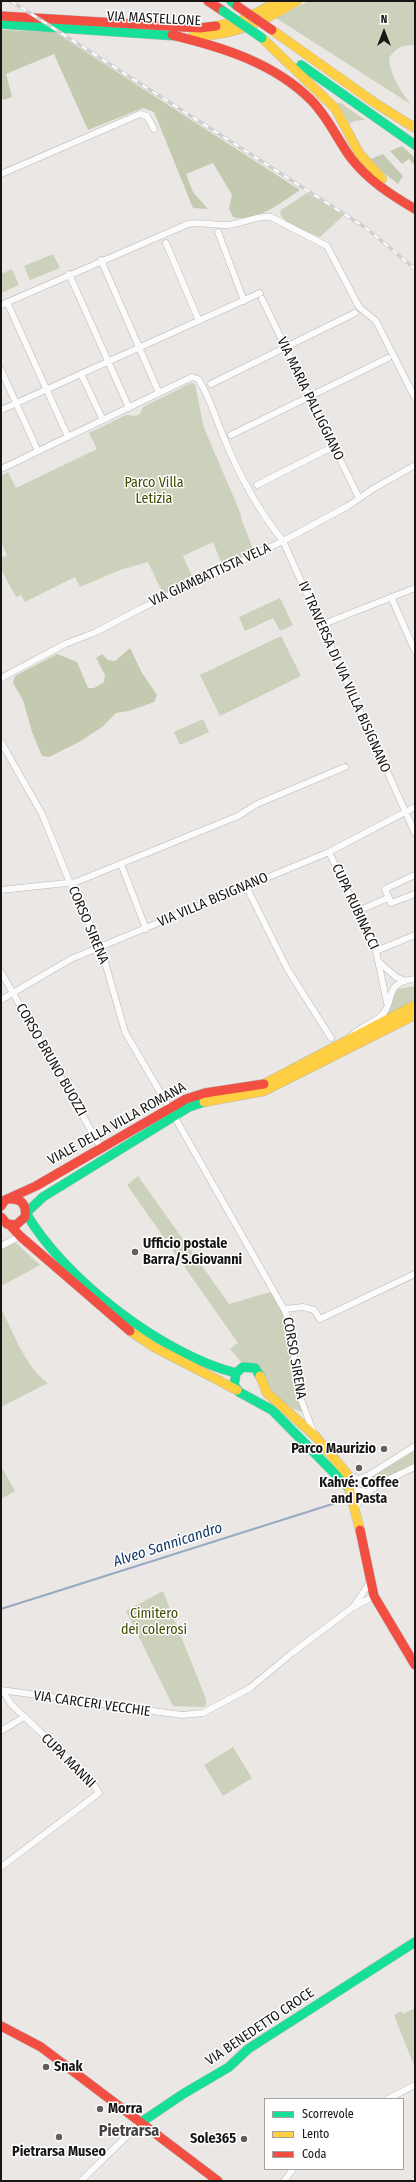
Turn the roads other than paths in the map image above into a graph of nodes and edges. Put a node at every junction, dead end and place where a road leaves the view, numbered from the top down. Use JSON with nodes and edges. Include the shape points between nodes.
{"nodes":[{"id":1,"x":208,"y":1,"type":"edge"},
{"id":2,"x":280,"y":1,"type":"edge"},
{"id":3,"x":297,"y":1,"type":"edge"},
{"id":4,"x":234,"y":3,"type":"edge"},
{"id":5,"x":1,"y":16,"type":"edge"},
{"id":6,"x":1,"y":24,"type":"edge"},
{"id":7,"x":172,"y":35,"type":"junction"},
{"id":8,"x":262,"y":38,"type":"junction"},
{"id":9,"x":329,"y":70,"type":"junction"},
{"id":10,"x":415,"y":119,"type":"edge"},
{"id":11,"x":415,"y":128,"type":"edge"},
{"id":12,"x":154,"y":129,"type":"dead end"},
{"id":13,"x":415,"y":145,"type":"edge"},
{"id":14,"x":355,"y":155,"type":"junction"},
{"id":15,"x":361,"y":163,"type":"junction"},
{"id":16,"x":1,"y":174,"type":"edge"},
{"id":17,"x":415,"y":204,"type":"edge"},
{"id":18,"x":415,"y":209,"type":"edge"},
{"id":19,"x":218,"y":232,"type":"dead end"},
{"id":20,"x":166,"y":243,"type":"dead end"},
{"id":21,"x":101,"y":260,"type":"junction"},
{"id":22,"x":69,"y":274,"type":"junction"},
{"id":23,"x":244,"y":300,"type":"junction"},
{"id":24,"x":4,"y":303,"type":"edge"},
{"id":25,"x":355,"y":312,"type":"dead end"},
{"id":26,"x":199,"y":321,"type":"junction"},
{"id":27,"x":285,"y":347,"type":"junction"},
{"id":28,"x":138,"y":348,"type":"junction"},
{"id":29,"x":388,"y":358,"type":"dead end"},
{"id":30,"x":108,"y":362,"type":"junction"},
{"id":31,"x":1,"y":370,"type":"edge"},
{"id":32,"x":81,"y":374,"type":"junction"},
{"id":33,"x":211,"y":384,"type":"dead end"},
{"id":34,"x":46,"y":390,"type":"junction"},
{"id":35,"x":159,"y":393,"type":"junction"},
{"id":36,"x":310,"y":397,"type":"junction"},
{"id":37,"x":415,"y":398,"type":"edge"},
{"id":38,"x":16,"y":403,"type":"junction"},
{"id":39,"x":129,"y":408,"type":"junction"},
{"id":40,"x":1,"y":410,"type":"edge"},
{"id":41,"x":103,"y":420,"type":"junction"},
{"id":42,"x":231,"y":435,"type":"dead end"},
{"id":43,"x":68,"y":437,"type":"junction"},
{"id":44,"x":334,"y":446,"type":"junction"},
{"id":45,"x":36,"y":447,"type":"dead end"},
{"id":46,"x":415,"y":465,"type":"edge"},
{"id":47,"x":1,"y":469,"type":"edge"},
{"id":48,"x":256,"y":485,"type":"dead end"},
{"id":49,"x":359,"y":498,"type":"junction"},
{"id":50,"x":283,"y":541,"type":"junction"},
{"id":51,"x":415,"y":588,"type":"edge"},
{"id":52,"x":391,"y":597,"type":"junction"},
{"id":53,"x":321,"y":625,"type":"junction"},
{"id":54,"x":415,"y":651,"type":"edge"},
{"id":55,"x":1,"y":678,"type":"edge"},
{"id":56,"x":1,"y":742,"type":"edge"},
{"id":57,"x":345,"y":767,"type":"dead end"},
{"id":58,"x":415,"y":807,"type":"edge"},
{"id":59,"x":405,"y":812,"type":"junction"},
{"id":60,"x":415,"y":833,"type":"edge"},
{"id":61,"x":329,"y":852,"type":"junction"},
{"id":62,"x":121,"y":864,"type":"junction"},
{"id":63,"x":415,"y":875,"type":"edge"},
{"id":64,"x":70,"y":883,"type":"junction"},
{"id":65,"x":246,"y":886,"type":"junction"},
{"id":66,"x":1,"y":890,"type":"edge"},
{"id":67,"x":415,"y":894,"type":"edge"},
{"id":68,"x":388,"y":898,"type":"junction"},
{"id":69,"x":358,"y":911,"type":"junction"},
{"id":70,"x":146,"y":929,"type":"junction"},
{"id":71,"x":415,"y":935,"type":"edge"},
{"id":72,"x":101,"y":948,"type":"junction"},
{"id":73,"x":376,"y":951,"type":"junction"},
{"id":74,"x":380,"y":963,"type":"junction"},
{"id":75,"x":1,"y":972,"type":"edge"},
{"id":76,"x":415,"y":979,"type":"edge"},
{"id":77,"x":403,"y":980,"type":"junction"},
{"id":78,"x":13,"y":994,"type":"junction"},
{"id":79,"x":1,"y":1000,"type":"edge"},
{"id":80,"x":387,"y":1003,"type":"junction"},
{"id":81,"x":415,"y":1005,"type":"edge"},
{"id":82,"x":415,"y":1015,"type":"edge"},
{"id":83,"x":331,"y":1038,"type":"dead end"},
{"id":84,"x":348,"y":1039,"type":"junction"},
{"id":85,"x":172,"y":1113,"type":"junction"},
{"id":86,"x":101,"y":1148,"type":"junction"},
{"id":87,"x":107,"y":1158,"type":"junction"},
{"id":88,"x":5,"y":1198,"type":"edge"},
{"id":89,"x":1,"y":1206,"type":"edge"},
{"id":90,"x":26,"y":1213,"type":"junction"},
{"id":91,"x":1,"y":1218,"type":"edge"},
{"id":92,"x":10,"y":1225,"type":"junction"},
{"id":93,"x":20,"y":1236,"type":"junction"},
{"id":94,"x":1,"y":1246,"type":"edge"},
{"id":95,"x":415,"y":1274,"type":"edge"},
{"id":96,"x":284,"y":1308,"type":"junction"},
{"id":97,"x":236,"y":1373,"type":"junction"},
{"id":98,"x":262,"y":1381,"type":"junction"},
{"id":99,"x":241,"y":1392,"type":"junction"},
{"id":100,"x":315,"y":1436,"type":"junction"},
{"id":101,"x":415,"y":1446,"type":"edge"},
{"id":102,"x":415,"y":1467,"type":"edge"},
{"id":103,"x":348,"y":1475,"type":"junction"},
{"id":104,"x":369,"y":1475,"type":"junction"},
{"id":105,"x":349,"y":1488,"type":"junction"},
{"id":106,"x":374,"y":1488,"type":"junction"},
{"id":107,"x":366,"y":1492,"type":"junction"},
{"id":108,"x":355,"y":1513,"type":"junction"},
{"id":109,"x":371,"y":1581,"type":"junction"},
{"id":110,"x":374,"y":1596,"type":"junction"},
{"id":111,"x":352,"y":1608,"type":"junction"},
{"id":112,"x":415,"y":1665,"type":"edge"},
{"id":113,"x":2,"y":1691,"type":"edge"},
{"id":114,"x":24,"y":1717,"type":"junction"},
{"id":115,"x":1,"y":1731,"type":"edge"},
{"id":116,"x":1,"y":1867,"type":"edge"},
{"id":117,"x":415,"y":1942,"type":"edge"},
{"id":118,"x":1,"y":2026,"type":"edge"},
{"id":119,"x":415,"y":2085,"type":"edge"},
{"id":120,"x":390,"y":2098,"type":"edge"},
{"id":121,"x":140,"y":2123,"type":"junction"},
{"id":122,"x":292,"y":2170,"type":"edge"},
{"id":123,"x":81,"y":2181,"type":"edge"},
{"id":124,"x":218,"y":2181,"type":"edge"},
{"id":125,"x":284,"y":2181,"type":"edge"}],
"edges":[{"from":1,"to":8,"type":"main road","bridge":true},
{"from":2,"to":5,"type":"main road","name":"VIA MASTELLONE","via":[[250,18],[222,27],[200,28]]},
{"from":3,"to":7,"type":"main road","name":"VIA MASTELLONE","via":[[257,25],[230,35]]},
{"from":4,"to":9,"type":"main road","bridge":true},
{"from":6,"to":7,"type":"main road","name":"VIA MASTELLONE"},
{"from":7,"to":14,"type":"main road","via":[[228,49],[281,77],[311,100]]},
{"from":8,"to":13,"type":"main road"},
{"from":8,"to":14,"type":"main road","via":[[335,108]]},
{"from":9,"to":10,"type":"main road"},
{"from":9,"to":11,"type":"main road"},
{"from":12,"to":16,"type":"street","via":[[147,116],[140,114]]},
{"from":14,"to":15,"type":"main road"},
{"from":15,"to":17,"type":"main road"},
{"from":15,"to":18,"type":"main road","via":[[378,185]]},
{"from":19,"to":23,"type":"street"},
{"from":20,"to":26,"type":"street"},
{"from":21,"to":22,"type":"street"},
{"from":21,"to":28,"type":"street"},
{"from":21,"to":37,"type":"street","via":[[195,222],[230,225],[267,217],[323,243],[334,256],[359,307],[376,321]]},
{"from":22,"to":24,"type":"street"},
{"from":22,"to":30,"type":"street"},
{"from":23,"to":26,"type":"street"},
{"from":23,"to":27,"type":"street","name":"VIA MARIA PALLIGGIANO","via":[[261,296]]},
{"from":24,"to":34,"type":"street"},
{"from":25,"to":27,"type":"street"},
{"from":26,"to":28,"type":"street"},
{"from":27,"to":33,"type":"street"},
{"from":27,"to":36,"type":"street","name":"VIA MARIA PALLIGGIANO"},
{"from":28,"to":30,"type":"street"},
{"from":28,"to":35,"type":"street"},
{"from":29,"to":36,"type":"street"},
{"from":30,"to":32,"type":"street"},
{"from":30,"to":39,"type":"street"},
{"from":31,"to":38,"type":"street"},
{"from":32,"to":34,"type":"street"},
{"from":32,"to":41,"type":"street"},
{"from":34,"to":38,"type":"street"},
{"from":34,"to":43,"type":"street"},
{"from":35,"to":39,"type":"street"},
{"from":35,"to":50,"type":"street","name":"IV TRAVERSA DI VIA VILLA BISIGNANO","via":[[192,378],[198,379],[232,458],[264,517]]},
{"from":36,"to":42,"type":"street"},
{"from":36,"to":44,"type":"street","name":"VIA MARIA PALLIGGIANO"},
{"from":38,"to":40,"type":"street"},
{"from":38,"to":45,"type":"street"},
{"from":39,"to":41,"type":"street"},
{"from":41,"to":43,"type":"street"},
{"from":43,"to":47,"type":"street"},
{"from":44,"to":48,"type":"street"},
{"from":44,"to":49,"type":"street","name":"VIA MARIA PALLIGGIANO"},
{"from":46,"to":49,"type":"street","name":"VIA GIAMBATTISTA VELA"},
{"from":49,"to":50,"type":"street","name":"VIA GIAMBATTISTA VELA"},
{"from":50,"to":53,"type":"street","name":"IV TRAVERSA DI VIA VILLA BISIGNANO"},
{"from":50,"to":55,"type":"street","name":"VIA GIAMBATTISTA VELA","via":[[96,632],[65,644]]},
{"from":51,"to":52,"type":"street"},
{"from":52,"to":53,"type":"street"},
{"from":52,"to":54,"type":"street"},
{"from":53,"to":59,"type":"street","name":"IV TRAVERSA DI VIA VILLA BISIGNANO"},
{"from":56,"to":64,"type":"street","name":"CORSO SIRENA","via":[[42,814]]},
{"from":57,"to":62,"type":"street","via":[[257,804],[238,816]]},
{"from":58,"to":59,"type":"street","name":"VIA VILLA BISIGNANO"},
{"from":59,"to":60,"type":"street","name":"IV TRAVERSA DI VIA VILLA BISIGNANO"},
{"from":59,"to":61,"type":"street","name":"VIA VILLA BISIGNANO"},
{"from":61,"to":65,"type":"street","name":"VIA VILLA BISIGNANO"},
{"from":61,"to":69,"type":"street","name":"CUPA RUBINACCI"},
{"from":62,"to":64,"type":"street"},
{"from":62,"to":70,"type":"street"},
{"from":63,"to":68,"type":"street","via":[[386,887]]},
{"from":64,"to":66,"type":"street"},
{"from":64,"to":72,"type":"street","name":"CORSO SIRENA"},
{"from":65,"to":70,"type":"street","name":"VIA VILLA BISIGNANO"},
{"from":65,"to":83,"type":"street","via":[[288,970]]},
{"from":67,"to":68,"type":"street","via":[[393,903]]},
{"from":68,"to":69,"type":"street"},
{"from":69,"to":73,"type":"street","name":"CUPA RUBINACCI"},
{"from":70,"to":72,"type":"street","name":"VIA VILLA BISIGNANO"},
{"from":71,"to":73,"type":"street"},
{"from":72,"to":78,"type":"street","name":"VIA VILLA BISIGNANO","via":[[71,959]]},
{"from":72,"to":85,"type":"street","name":"CORSO SIRENA","via":[[122,1025]]},
{"from":73,"to":74,"type":"street","name":"CUPA RUBINACCI"},
{"from":74,"to":77,"type":"street","name":"CUPA RUBINACCI"},
{"from":74,"to":80,"type":"street","name":"CUPA RUBINACCI"},
{"from":75,"to":78,"type":"street","name":"CORSO BRUNO BUOZZI"},
{"from":76,"to":77,"type":"street"},
{"from":77,"to":80,"type":"street"},
{"from":78,"to":79,"type":"street","name":"VIA VILLA BISIGNANO"},
{"from":78,"to":86,"type":"street","name":"CORSO BRUNO BUOZZI"},
{"from":80,"to":84,"type":"street","via":[[386,1012],[358,1029]]},
{"from":81,"to":84,"type":"main road","name":"VIALE DELLA VILLA ROMANA"},
{"from":82,"to":85,"type":"main road","name":"VIALE DELLA VILLA ROMANA","via":[[264,1091],[244,1096],[203,1100]]},
{"from":84,"to":85,"type":"main road","name":"VIALE DELLA VILLA ROMANA","via":[[262,1084],[201,1093]]},
{"from":85,"to":86,"type":"main road","name":"VIALE DELLA VILLA ROMANA"},
{"from":85,"to":87,"type":"main road","name":"VIALE DELLA VILLA ROMANA"},
{"from":85,"to":96,"type":"street","name":"CORSO SIRENA"},
{"from":86,"to":87,"type":"main road"},
{"from":86,"to":88,"type":"main road","name":"VIALE DELLA VILLA ROMANA","via":[[36,1186]]},
{"from":87,"to":90,"type":"main road","name":"VIALE DELLA VILLA ROMANA","via":[[43,1198]]},
{"from":88,"to":89,"type":"main road","name":"VIALE DELLA VILLA ROMANA"},
{"from":88,"to":90,"type":"main road","via":[[14,1198],[22,1202]]},
{"from":90,"to":92,"type":"main road","name":"VIALE DELLA VILLA ROMANA","via":[[20,1223]]},
{"from":90,"to":97,"type":"main road","via":[[30,1223],[50,1249],[140,1328],[214,1369]]},
{"from":91,"to":92,"type":"main road"},
{"from":92,"to":93,"type":"main road"},
{"from":93,"to":94,"type":"street"},
{"from":93,"to":99,"type":"main road","via":[[126,1328],[154,1347]]},
{"from":95,"to":96,"type":"street","via":[[320,1319],[314,1310],[303,1306]]},
{"from":96,"to":100,"type":"street","name":"CORSO SIRENA","via":[[290,1326],[300,1397]]},
{"from":97,"to":98,"type":"main road","via":[[243,1367],[255,1368],[260,1373]]},
{"from":97,"to":99,"type":"main road","via":[[233,1380]]},
{"from":98,"to":99,"type":"main road","via":[[256,1393]]},
{"from":98,"to":100,"type":"main road","via":[[270,1397],[287,1409]]},
{"from":99,"to":105,"type":"main road","via":[[272,1410]]},
{"from":100,"to":103,"type":"main road"},
{"from":101,"to":104,"type":"street"},
{"from":102,"to":106,"type":"street"},
{"from":103,"to":104,"type":"street","via":[[358,1479]]},
{"from":103,"to":105,"type":"main road"},
{"from":104,"to":106,"type":"street","via":[[368,1484]]},
{"from":105,"to":107,"type":"street"},
{"from":105,"to":108,"type":"main road"},
{"from":106,"to":107,"type":"street"},
{"from":107,"to":108,"type":"street","via":[[358,1500]]},
{"from":108,"to":109,"type":"main road"},
{"from":109,"to":110,"type":"main road"},
{"from":109,"to":111,"type":"street"},
{"from":110,"to":111,"type":"street"},
{"from":110,"to":112,"type":"main road"},
{"from":111,"to":113,"type":"street","name":"VIA CARCERI VECCHIE","via":[[250,1688],[203,1713],[182,1715]]},
{"from":113,"to":114,"type":"street","name":"CUPA MANNI"},
{"from":114,"to":115,"type":"street"},
{"from":114,"to":116,"type":"street","name":"CUPA MANNI","via":[[89,1778],[99,1793]]},
{"from":117,"to":121,"type":"main road","name":"VIA BENEDETTO CROCE","via":[[248,2049],[230,2067]]},
{"from":118,"to":121,"type":"main road","via":[[41,2047]]},
{"from":119,"to":120,"type":"street"},
{"from":121,"to":123,"type":"street"},
{"from":121,"to":124,"type":"main road"},
{"from":122,"to":125,"type":"street"}]}
